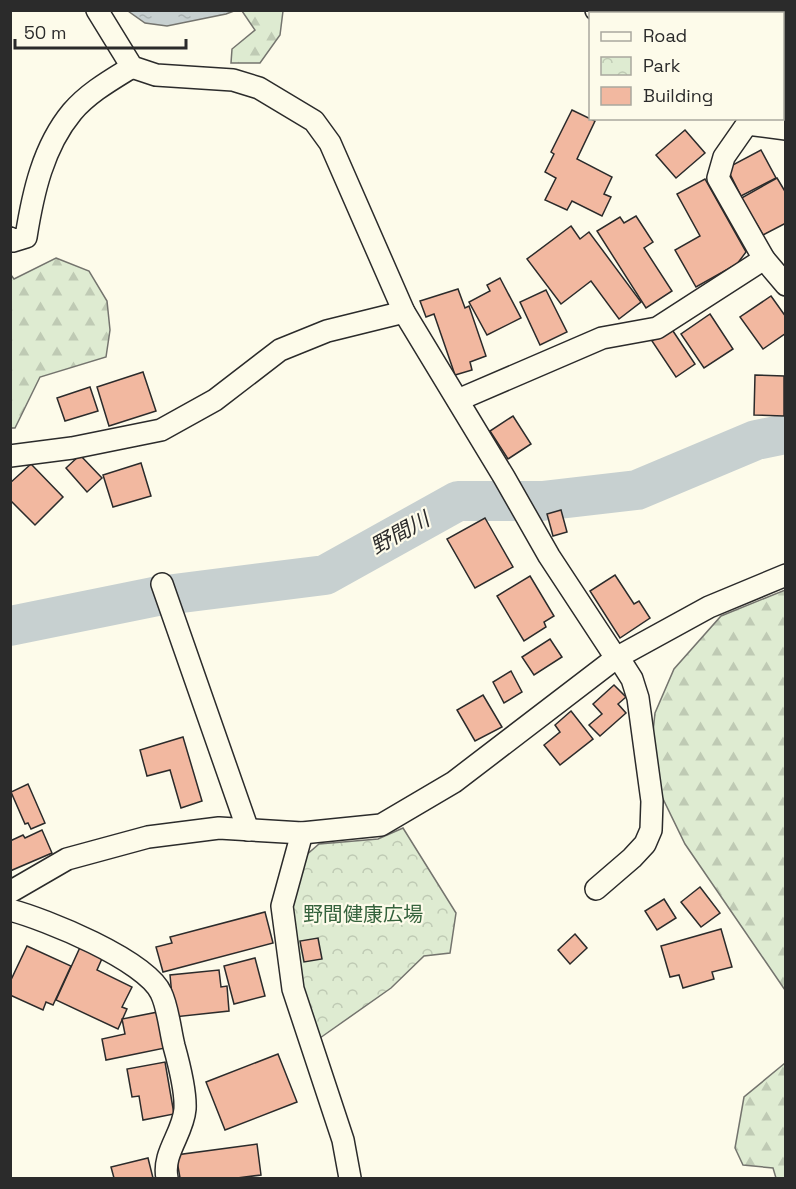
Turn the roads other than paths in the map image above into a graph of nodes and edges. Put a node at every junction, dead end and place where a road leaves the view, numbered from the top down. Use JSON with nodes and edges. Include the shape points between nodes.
{"nodes":[{"id":1,"x":97,"y":10,"type":"edge"},
{"id":2,"x":132,"y":67,"type":"junction"},
{"id":3,"x":746,"y":121,"type":"edge"},
{"id":4,"x":786,"y":129,"type":"edge"},
{"id":5,"x":10,"y":238,"type":"edge"},
{"id":6,"x":764,"y":259,"type":"junction"},
{"id":7,"x":786,"y":285,"type":"edge"},
{"id":8,"x":404,"y":312,"type":"junction"},
{"id":9,"x":458,"y":400,"type":"junction"},
{"id":10,"x":10,"y":456,"type":"edge"},
{"id":11,"x":786,"y":575,"type":"edge"},
{"id":12,"x":162,"y":584,"type":"dead end"},
{"id":13,"x":617,"y":657,"type":"junction"},
{"id":14,"x":248,"y":830,"type":"junction"},
{"id":15,"x":302,"y":834,"type":"junction"},
{"id":16,"x":596,"y":889,"type":"dead end"},
{"id":17,"x":10,"y":892,"type":"edge"},
{"id":18,"x":10,"y":910,"type":"edge"},
{"id":19,"x":167,"y":1179,"type":"edge"},
{"id":20,"x":350,"y":1179,"type":"edge"}],
"edges":[{"from":1,"to":2,"type":"street"},
{"from":2,"to":5,"type":"street","via":[[73,110],[53,138],[38,177],[26,237],[13,241]]},
{"from":2,"to":8,"type":"street","via":[[156,75],[233,80],[259,88],[314,121],[330,143]]},
{"from":3,"to":4,"type":"street"},
{"from":3,"to":6,"type":"street","via":[[724,157],[718,178]]},
{"from":6,"to":7,"type":"street"},
{"from":6,"to":9,"type":"street","via":[[657,328],[602,338]]},
{"from":8,"to":9,"type":"street"},
{"from":8,"to":10,"type":"street","via":[[327,331],[280,350],[215,400],[161,430]]},
{"from":9,"to":13,"type":"street","via":[[549,556]]},
{"from":11,"to":13,"type":"street","via":[[709,607]]},
{"from":12,"to":14,"type":"street"},
{"from":13,"to":15,"type":"street","via":[[454,782],[381,825]]},
{"from":13,"to":16,"type":"street","via":[[632,679],[638,698],[652,801],[651,830],[645,844]]},
{"from":14,"to":15,"type":"street"},
{"from":14,"to":17,"type":"street","via":[[219,828],[148,837],[67,859]]},
{"from":15,"to":20,"type":"street","via":[[282,906],[293,989],[343,1140]]},
{"from":18,"to":19,"type":"street","via":[[76,934],[121,957],[160,992],[179,1065],[185,1108],[169,1149]]}]}
